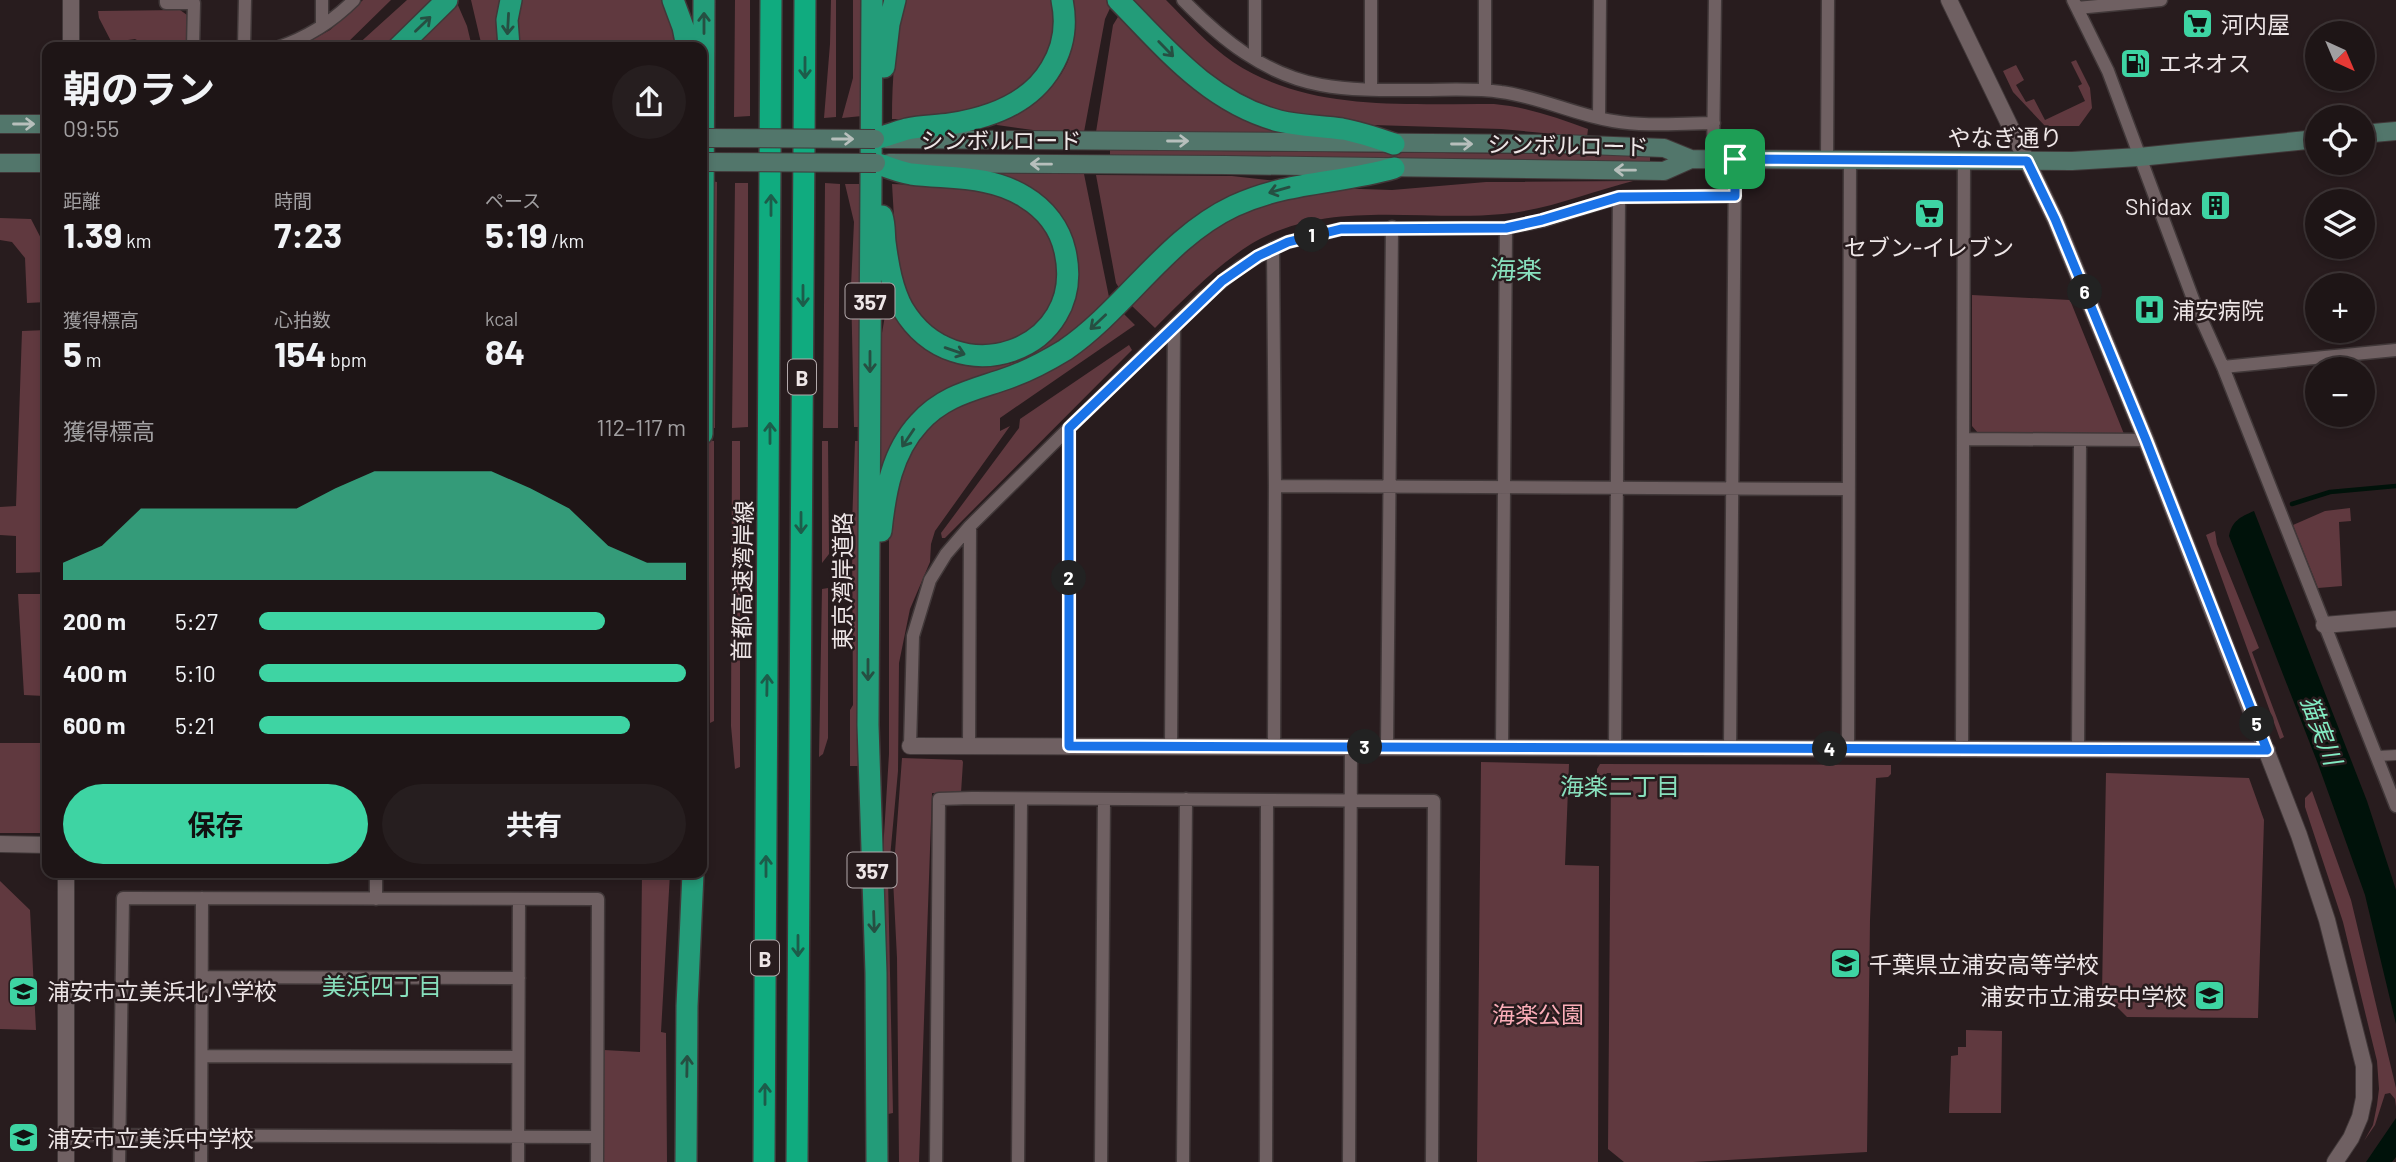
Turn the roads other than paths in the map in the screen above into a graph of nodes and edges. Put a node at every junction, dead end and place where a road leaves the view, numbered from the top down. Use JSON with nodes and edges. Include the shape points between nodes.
{"nodes":[{"id":1,"x":71,"y":0,"type":"edge"},
{"id":2,"x":166,"y":0,"type":"edge"},
{"id":3,"x":244,"y":0,"type":"edge"},
{"id":4,"x":322,"y":0,"type":"edge"},
{"id":5,"x":354,"y":0,"type":"edge"},
{"id":6,"x":447,"y":0,"type":"edge"},
{"id":7,"x":511,"y":0,"type":"edge"},
{"id":8,"x":673,"y":0,"type":"edge"},
{"id":9,"x":704,"y":0,"type":"edge"},
{"id":10,"x":771,"y":0,"type":"edge"},
{"id":11,"x":872,"y":0,"type":"edge"},
{"id":12,"x":895,"y":0,"type":"edge"},
{"id":13,"x":1062,"y":0,"type":"edge"},
{"id":14,"x":1118,"y":0,"type":"edge"},
{"id":15,"x":1183,"y":0,"type":"edge"},
{"id":16,"x":1255,"y":0,"type":"edge"},
{"id":17,"x":1371,"y":0,"type":"edge"},
{"id":18,"x":1485,"y":0,"type":"edge"},
{"id":19,"x":1600,"y":0,"type":"edge"},
{"id":20,"x":1715,"y":0,"type":"edge"},
{"id":21,"x":1828,"y":0,"type":"edge"},
{"id":22,"x":1949,"y":0,"type":"edge"},
{"id":23,"x":2161,"y":0,"type":"edge"},
{"id":24,"x":2075,"y":4,"type":"edge"},
{"id":25,"x":806,"y":5,"type":"edge"},
{"id":26,"x":322,"y":26,"type":"junction"},
{"id":27,"x":71,"y":42,"type":"edge"},
{"id":28,"x":193,"y":42,"type":"edge"},
{"id":29,"x":244,"y":42,"type":"edge"},
{"id":30,"x":289,"y":42,"type":"edge"},
{"id":31,"x":404,"y":42,"type":"edge"},
{"id":32,"x":509,"y":42,"type":"edge"},
{"id":33,"x":686,"y":42,"type":"edge"},
{"id":34,"x":704,"y":42,"type":"edge"},
{"id":35,"x":1255,"y":59,"type":"junction"},
{"id":36,"x":1371,"y":89,"type":"junction"},
{"id":37,"x":1485,"y":90,"type":"junction"},
{"id":38,"x":871,"y":114,"type":"junction"},
{"id":39,"x":1599,"y":118,"type":"junction"},
{"id":40,"x":1714,"y":123,"type":"junction"},
{"id":41,"x":0,"y":124,"type":"edge"},
{"id":42,"x":42,"y":124,"type":"edge"},
{"id":43,"x":2396,"y":131,"type":"edge"},
{"id":44,"x":2375,"y":133,"type":"edge"},
{"id":45,"x":707,"y":138,"type":"edge"},
{"id":46,"x":876,"y":139,"type":"junction"},
{"id":47,"x":2305,"y":140,"type":"edge"},
{"id":48,"x":1394,"y":144,"type":"junction"},
{"id":49,"x":2139,"y":157,"type":"junction"},
{"id":50,"x":1691,"y":159,"type":"junction"},
{"id":51,"x":1713,"y":159,"type":"junction"},
{"id":52,"x":1735,"y":159,"type":"junction"},
{"id":53,"x":1827,"y":160,"type":"junction"},
{"id":54,"x":1850,"y":160,"type":"junction"},
{"id":55,"x":1964,"y":161,"type":"junction"},
{"id":56,"x":2027,"y":161,"type":"junction"},
{"id":57,"x":707,"y":162,"type":"edge"},
{"id":58,"x":0,"y":163,"type":"edge"},
{"id":59,"x":42,"y":163,"type":"edge"},
{"id":60,"x":876,"y":163,"type":"junction"},
{"id":61,"x":1394,"y":168,"type":"junction"},
{"id":62,"x":871,"y":192,"type":"junction"},
{"id":63,"x":1735,"y":196,"type":"junction"},
{"id":64,"x":1619,"y":197,"type":"junction"},
{"id":65,"x":1392,"y":227,"type":"junction"},
{"id":66,"x":1506,"y":228,"type":"junction"},
{"id":67,"x":1273,"y":248,"type":"junction"},
{"id":68,"x":1174,"y":326,"type":"junction"},
{"id":69,"x":2396,"y":350,"type":"edge"},
{"id":70,"x":2223,"y":367,"type":"junction"},
{"id":71,"x":1069,"y":428,"type":"junction"},
{"id":72,"x":1964,"y":439,"type":"junction"},
{"id":73,"x":2146,"y":440,"type":"junction"},
{"id":74,"x":2080,"y":441,"type":"junction"},
{"id":75,"x":1275,"y":486,"type":"junction"},
{"id":76,"x":1389,"y":487,"type":"junction"},
{"id":77,"x":1502,"y":487,"type":"junction"},
{"id":78,"x":1618,"y":488,"type":"junction"},
{"id":79,"x":1732,"y":488,"type":"junction"},
{"id":80,"x":1848,"y":489,"type":"junction"},
{"id":81,"x":970,"y":526,"type":"junction"},
{"id":82,"x":868,"y":601,"type":"junction"},
{"id":83,"x":2396,"y":619,"type":"edge"},
{"id":84,"x":2324,"y":625,"type":"junction"},
{"id":85,"x":910,"y":746,"type":"joint"},
{"id":86,"x":969,"y":746,"type":"junction"},
{"id":87,"x":1069,"y":746,"type":"junction"},
{"id":88,"x":1171,"y":747,"type":"junction"},
{"id":89,"x":1274,"y":747,"type":"junction"},
{"id":90,"x":1351,"y":747,"type":"junction"},
{"id":91,"x":1387,"y":748,"type":"junction"},
{"id":92,"x":1502,"y":748,"type":"junction"},
{"id":93,"x":1615,"y":749,"type":"junction"},
{"id":94,"x":1730,"y":749,"type":"junction"},
{"id":95,"x":1848,"y":749,"type":"junction"},
{"id":96,"x":1962,"y":750,"type":"junction"},
{"id":97,"x":2078,"y":750,"type":"junction"},
{"id":98,"x":2267,"y":750,"type":"junction"},
{"id":99,"x":2396,"y":755,"type":"edge"},
{"id":100,"x":2378,"y":756,"type":"junction"},
{"id":101,"x":1021,"y":799,"type":"junction"},
{"id":102,"x":1104,"y":799,"type":"junction"},
{"id":103,"x":1186,"y":799,"type":"junction"},
{"id":104,"x":1267,"y":800,"type":"junction"},
{"id":105,"x":1351,"y":800,"type":"junction"},
{"id":106,"x":2396,"y":806,"type":"edge"},
{"id":107,"x":0,"y":844,"type":"edge"},
{"id":108,"x":42,"y":845,"type":"edge"},
{"id":109,"x":66,"y":878,"type":"edge"},
{"id":110,"x":376,"y":878,"type":"edge"},
{"id":111,"x":693,"y":878,"type":"edge"},
{"id":112,"x":202,"y":898,"type":"junction"},
{"id":113,"x":376,"y":899,"type":"junction"},
{"id":114,"x":519,"y":899,"type":"junction"},
{"id":115,"x":202,"y":977,"type":"junction"},
{"id":116,"x":519,"y":978,"type":"junction"},
{"id":117,"x":202,"y":1056,"type":"junction"},
{"id":118,"x":517,"y":1058,"type":"junction"},
{"id":119,"x":119,"y":1134,"type":"junction"},
{"id":120,"x":66,"y":1135,"type":"junction"},
{"id":121,"x":202,"y":1135,"type":"junction"},
{"id":122,"x":518,"y":1136,"type":"junction"},
{"id":123,"x":597,"y":1137,"type":"junction"},
{"id":124,"x":66,"y":1162,"type":"edge"},
{"id":125,"x":119,"y":1162,"type":"edge"},
{"id":126,"x":201,"y":1162,"type":"edge"},
{"id":127,"x":518,"y":1162,"type":"edge"},
{"id":128,"x":597,"y":1162,"type":"edge"},
{"id":129,"x":686,"y":1162,"type":"edge"},
{"id":130,"x":764,"y":1162,"type":"edge"},
{"id":131,"x":797,"y":1162,"type":"edge"},
{"id":132,"x":877,"y":1162,"type":"edge"},
{"id":133,"x":936,"y":1162,"type":"edge"},
{"id":134,"x":1018,"y":1162,"type":"edge"},
{"id":135,"x":1101,"y":1162,"type":"edge"},
{"id":136,"x":1183,"y":1162,"type":"edge"},
{"id":137,"x":1266,"y":1162,"type":"edge"},
{"id":138,"x":1349,"y":1162,"type":"edge"},
{"id":139,"x":1432,"y":1162,"type":"edge"},
{"id":140,"x":2335,"y":1162,"type":"edge"}],
"edges":[{"from":1,"to":27,"type":"street"},
{"from":2,"to":28,"type":"street","via":[[194,3]]},
{"from":3,"to":29,"type":"street"},
{"from":4,"to":26,"type":"street"},
{"from":5,"to":26,"type":"street"},
{"from":31,"to":6,"type":"highway","one_way":true},
{"from":7,"to":32,"type":"highway","one_way":true},
{"from":8,"to":33,"type":"highway"},
{"from":34,"to":9,"type":"highway","one_way":true},
{"from":130,"to":10,"type":"highway","name":"首都高速湾岸線","number":"B","one_way":true},
{"from":11,"to":38,"type":"highway","name":"東京湾岸道路","number":"357"},
{"from":12,"to":38,"type":"highway"},
{"from":13,"to":46,"type":"highway","via":[[1060,50],[1044,79],[1023,99],[964,121]]},
{"from":14,"to":48,"type":"highway","one_way":true,"via":[[1184,68],[1236,103],[1278,121],[1364,134]]},
{"from":15,"to":35,"type":"street","via":[[1227,41]]},
{"from":16,"to":35,"type":"street"},
{"from":17,"to":36,"type":"street"},
{"from":18,"to":37,"type":"street"},
{"from":19,"to":39,"type":"street"},
{"from":20,"to":40,"type":"street"},
{"from":21,"to":53,"type":"street"},
{"from":22,"to":56,"type":"street"},
{"from":23,"to":24,"type":"street"},
{"from":24,"to":49,"type":"street","via":[[2108,71]]},
{"from":25,"to":131,"type":"highway","number":"B","one_way":true},
{"from":26,"to":30,"type":"street"},
{"from":35,"to":36,"type":"street","via":[[1318,85]]},
{"from":36,"to":37,"type":"street"},
{"from":37,"to":39,"type":"street","via":[[1536,98]]},
{"from":38,"to":62,"type":"highway","name":"東京湾岸道路","number":"357"},
{"from":39,"to":40,"type":"street","via":[[1635,124]]},
{"from":40,"to":51,"type":"street"},
{"from":41,"to":42,"type":"main road","one_way":true},
{"from":43,"to":44,"type":"main road"},
{"from":45,"to":46,"type":"main road","name":"シンボルロード","one_way":true,"bridge":true},
{"from":46,"to":48,"type":"main road","name":"シンボルロード","one_way":true},
{"from":47,"to":49,"type":"main road","name":"やなぎ通り"},
{"from":48,"to":50,"type":"main road","name":"シンボルロード","one_way":true,"via":[[1664,148]]},
{"from":49,"to":56,"type":"main road","name":"やなぎ通り"},
{"from":49,"to":70,"type":"street"},
{"from":50,"to":51,"type":"main road","name":"やなぎ通り"},
{"from":50,"to":61,"type":"main road","name":"シンボルロード","one_way":true,"via":[[1664,171]]},
{"from":51,"to":52,"type":"main road","name":"やなぎ通り"},
{"from":52,"to":53,"type":"main road","name":"やなぎ通り"},
{"from":52,"to":63,"type":"street"},
{"from":53,"to":54,"type":"main road","name":"やなぎ通り"},
{"from":54,"to":55,"type":"main road","name":"やなぎ通り"},
{"from":54,"to":80,"type":"street"},
{"from":55,"to":56,"type":"main road","name":"やなぎ通り"},
{"from":55,"to":72,"type":"street"},
{"from":56,"to":73,"type":"street"},
{"from":57,"to":60,"type":"main road","name":"シンボルロード","bridge":true},
{"from":58,"to":59,"type":"main road"},
{"from":61,"to":60,"type":"main road","name":"シンボルロード","one_way":true},
{"from":62,"to":60,"type":"highway","one_way":true,"via":[[884,220],[891,275],[902,307],[933,342],[960,354],[1002,355],[1028,344],[1057,312],[1068,270],[1063,243],[1041,209],[1011,189],[968,178],[909,174]]},
{"from":61,"to":82,"type":"highway","one_way":true,"via":[[1281,189],[1215,216],[1064,350],[931,410],[904,442],[888,481]]},
{"from":62,"to":82,"type":"highway","name":"東京湾岸道路","number":"357","one_way":true},
{"from":63,"to":64,"type":"street"},
{"from":63,"to":79,"type":"street"},
{"from":64,"to":66,"type":"street"},
{"from":64,"to":78,"type":"street"},
{"from":65,"to":66,"type":"street"},
{"from":65,"to":67,"type":"street","via":[[1312,234]]},
{"from":65,"to":76,"type":"street"},
{"from":66,"to":77,"type":"street"},
{"from":67,"to":68,"type":"street","via":[[1222,281]]},
{"from":67,"to":75,"type":"street"},
{"from":68,"to":71,"type":"street"},
{"from":68,"to":88,"type":"street"},
{"from":69,"to":70,"type":"street"},
{"from":70,"to":84,"type":"street"},
{"from":71,"to":81,"type":"street"},
{"from":71,"to":87,"type":"street"},
{"from":72,"to":74,"type":"street"},
{"from":72,"to":96,"type":"street"},
{"from":73,"to":74,"type":"street"},
{"from":73,"to":98,"type":"street"},
{"from":74,"to":97,"type":"street"},
{"from":75,"to":76,"type":"street"},
{"from":75,"to":89,"type":"street"},
{"from":76,"to":77,"type":"street"},
{"from":76,"to":91,"type":"street"},
{"from":77,"to":78,"type":"street"},
{"from":77,"to":92,"type":"street"},
{"from":78,"to":79,"type":"street"},
{"from":78,"to":93,"type":"street"},
{"from":79,"to":80,"type":"street"},
{"from":79,"to":94,"type":"street"},
{"from":80,"to":95,"type":"street"},
{"from":81,"to":85,"type":"street","via":[[940,563],[919,610],[911,663]]},
{"from":81,"to":86,"type":"street"},
{"from":82,"to":132,"type":"highway","name":"東京湾岸道路","number":"357","one_way":true},
{"from":83,"to":84,"type":"street"},
{"from":84,"to":100,"type":"street"},
{"from":85,"to":86,"type":"street"},
{"from":86,"to":87,"type":"street"},
{"from":87,"to":88,"type":"street"},
{"from":88,"to":89,"type":"street"},
{"from":89,"to":90,"type":"street"},
{"from":90,"to":91,"type":"street"},
{"from":90,"to":105,"type":"street"},
{"from":91,"to":92,"type":"street"},
{"from":92,"to":93,"type":"street"},
{"from":93,"to":94,"type":"street"},
{"from":94,"to":95,"type":"street"},
{"from":95,"to":96,"type":"street"},
{"from":96,"to":97,"type":"street"},
{"from":97,"to":98,"type":"street"},
{"from":98,"to":140,"type":"street","via":[[2327,920],[2364,1066],[2360,1117]]},
{"from":99,"to":100,"type":"street"},
{"from":100,"to":106,"type":"street"},
{"from":101,"to":102,"type":"street"},
{"from":101,"to":133,"type":"street","via":[[939,799]]},
{"from":101,"to":134,"type":"street"},
{"from":102,"to":103,"type":"street"},
{"from":102,"to":135,"type":"street"},
{"from":103,"to":104,"type":"street"},
{"from":103,"to":136,"type":"street"},
{"from":104,"to":105,"type":"street"},
{"from":104,"to":137,"type":"street"},
{"from":105,"to":138,"type":"street"},
{"from":105,"to":139,"type":"street","via":[[1434,801]]},
{"from":107,"to":108,"type":"street"},
{"from":109,"to":120,"type":"street"},
{"from":110,"to":113,"type":"street"},
{"from":129,"to":111,"type":"highway","one_way":true},
{"from":112,"to":113,"type":"street"},
{"from":112,"to":115,"type":"street"},
{"from":112,"to":119,"type":"street","via":[[123,898]]},
{"from":113,"to":114,"type":"street"},
{"from":114,"to":116,"type":"street"},
{"from":114,"to":123,"type":"street","via":[[598,899]]},
{"from":115,"to":116,"type":"street"},
{"from":115,"to":117,"type":"street"},
{"from":116,"to":118,"type":"street"},
{"from":117,"to":118,"type":"street"},
{"from":117,"to":121,"type":"street"},
{"from":118,"to":122,"type":"street"},
{"from":119,"to":120,"type":"street"},
{"from":119,"to":121,"type":"street"},
{"from":119,"to":125,"type":"street"},
{"from":120,"to":124,"type":"street"},
{"from":121,"to":122,"type":"street"},
{"from":121,"to":126,"type":"street"},
{"from":122,"to":123,"type":"street"},
{"from":122,"to":127,"type":"street"},
{"from":123,"to":128,"type":"street"}]}
